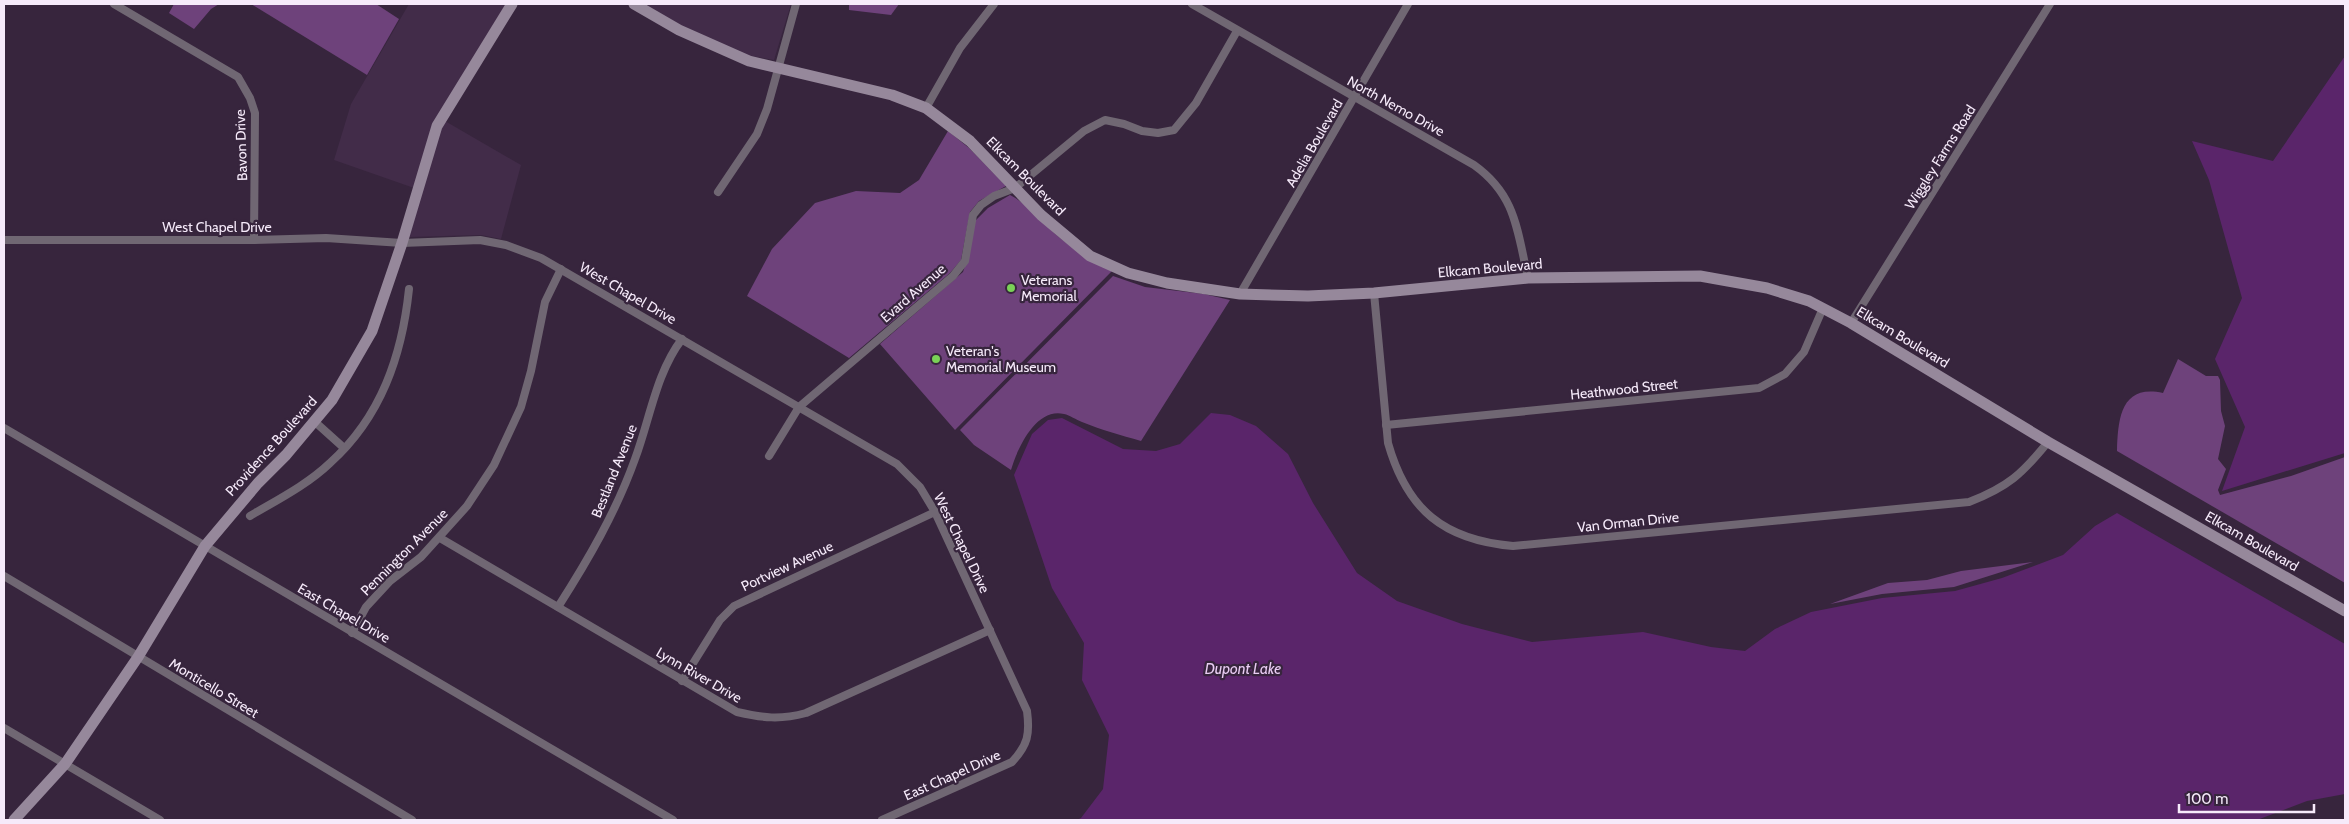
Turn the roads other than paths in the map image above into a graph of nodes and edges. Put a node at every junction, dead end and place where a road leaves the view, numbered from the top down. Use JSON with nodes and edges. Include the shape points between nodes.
{"nodes":[{"id":1,"x":114,"y":4,"type":"edge"},
{"id":2,"x":512,"y":4,"type":"edge"},
{"id":3,"x":634,"y":4,"type":"edge"},
{"id":4,"x":796,"y":4,"type":"edge"},
{"id":5,"x":994,"y":4,"type":"edge"},
{"id":6,"x":1192,"y":4,"type":"edge"},
{"id":7,"x":1408,"y":4,"type":"edge"},
{"id":8,"x":2050,"y":4,"type":"edge"},
{"id":9,"x":1237,"y":30,"type":"junction"},
{"id":10,"x":778,"y":66,"type":"junction"},
{"id":11,"x":1354,"y":98,"type":"junction"},
{"id":12,"x":926,"y":108,"type":"junction"},
{"id":13,"x":1015,"y":188,"type":"junction"},
{"id":14,"x":718,"y":192,"type":"dead end"},
{"id":15,"x":4,"y":240,"type":"edge"},
{"id":16,"x":254,"y":240,"type":"junction"},
{"id":17,"x":402,"y":243,"type":"junction"},
{"id":18,"x":561,"y":269,"type":"junction"},
{"id":19,"x":1528,"y":278,"type":"junction"},
{"id":20,"x":408,"y":289,"type":"dead end"},
{"id":21,"x":1374,"y":293,"type":"junction"},
{"id":22,"x":1240,"y":294,"type":"junction"},
{"id":23,"x":1823,"y":308,"type":"junction"},
{"id":24,"x":1851,"y":323,"type":"junction"},
{"id":25,"x":682,"y":339,"type":"junction"},
{"id":26,"x":799,"y":407,"type":"junction"},
{"id":27,"x":314,"y":421,"type":"junction"},
{"id":28,"x":1386,"y":425,"type":"junction"},
{"id":29,"x":4,"y":428,"type":"edge"},
{"id":30,"x":2048,"y":442,"type":"junction"},
{"id":31,"x":344,"y":448,"type":"junction"},
{"id":32,"x":769,"y":456,"type":"dead end"},
{"id":33,"x":935,"y":512,"type":"junction"},
{"id":34,"x":250,"y":516,"type":"dead end"},
{"id":35,"x":440,"y":538,"type":"junction"},
{"id":36,"x":204,"y":546,"type":"junction"},
{"id":37,"x":4,"y":576,"type":"edge"},
{"id":38,"x":558,"y":607,"type":"junction"},
{"id":39,"x":2345,"y":611,"type":"edge"},
{"id":40,"x":990,"y":630,"type":"junction"},
{"id":41,"x":352,"y":633,"type":"junction"},
{"id":42,"x":138,"y":657,"type":"junction"},
{"id":43,"x":682,"y":681,"type":"junction"},
{"id":44,"x":4,"y":728,"type":"edge"},
{"id":45,"x":1025,"y":744,"type":"joint"},
{"id":46,"x":65,"y":764,"type":"junction"},
{"id":47,"x":14,"y":820,"type":"edge"},
{"id":48,"x":160,"y":820,"type":"edge"},
{"id":49,"x":412,"y":820,"type":"edge"},
{"id":50,"x":673,"y":820,"type":"edge"},
{"id":51,"x":882,"y":820,"type":"edge"}],
"edges":[{"from":1,"to":16,"type":"street","name":"Bavon Drive","via":[[238,77],[255,114]]},
{"from":2,"to":17,"type":"street","name":"Providence Boulevard","via":[[437,126]]},
{"from":3,"to":10,"type":"street","name":"Elkcam Boulevard","via":[[678,30],[742,57]]},
{"from":4,"to":10,"type":"street"},
{"from":5,"to":12,"type":"street","via":[[960,48]]},
{"from":6,"to":9,"type":"street","name":"North Nemo Drive"},
{"from":7,"to":11,"type":"street","name":"Adelia Boulevard"},
{"from":8,"to":24,"type":"street","name":"Wiggley Farms Road"},
{"from":9,"to":11,"type":"street","name":"North Nemo Drive"},
{"from":9,"to":13,"type":"street","name":"Evard Avenue","via":[[1196,103],[1174,130],[1142,131],[1106,120],[1084,131]]},
{"from":10,"to":12,"type":"street","name":"Elkcam Boulevard","via":[[892,95]]},
{"from":10,"to":14,"type":"street","via":[[757,134]]},
{"from":11,"to":19,"type":"street","name":"North Nemo Drive","via":[[1490,176],[1506,197],[1516,224]]},
{"from":11,"to":22,"type":"street","name":"Adelia Boulevard"},
{"from":12,"to":13,"type":"street","name":"Elkcam Boulevard","via":[[970,141]]},
{"from":13,"to":22,"type":"street","name":"Elkcam Boulevard","via":[[1041,215],[1090,256],[1128,272],[1167,283]]},
{"from":13,"to":26,"type":"street","name":"Evard Avenue","via":[[994,196],[973,215],[965,262],[953,276]]},
{"from":15,"to":16,"type":"street","name":"West Chapel Drive"},
{"from":16,"to":17,"type":"street","name":"West Chapel Drive","via":[[326,238]]},
{"from":17,"to":18,"type":"street","name":"West Chapel Drive","via":[[490,241],[541,258]]},
{"from":17,"to":27,"type":"street","name":"Providence Boulevard","via":[[372,331],[332,400]]},
{"from":18,"to":25,"type":"street","name":"West Chapel Drive"},
{"from":18,"to":35,"type":"street","name":"Pennington Avenue","via":[[545,302],[532,371],[521,407],[494,465],[467,506]]},
{"from":19,"to":21,"type":"street","name":"Elkcam Boulevard"},
{"from":19,"to":23,"type":"street","name":"Elkcam Boulevard","via":[[1700,276],[1767,288]]},
{"from":20,"to":31,"type":"street","via":[[405,326],[386,386],[373,412]]},
{"from":21,"to":22,"type":"street","name":"Elkcam Boulevard","via":[[1308,296]]},
{"from":21,"to":28,"type":"street","name":"Van Orman Drive"},
{"from":23,"to":24,"type":"street","name":"Elkcam Boulevard"},
{"from":23,"to":28,"type":"street","name":"Heathwood Street","via":[[1804,352],[1786,374],[1760,388]]},
{"from":24,"to":30,"type":"street","name":"Elkcam Boulevard"},
{"from":25,"to":26,"type":"street","name":"West Chapel Drive"},
{"from":25,"to":38,"type":"street","name":"Bestland Avenue","via":[[661,376],[635,459],[610,516],[587,562]]},
{"from":26,"to":32,"type":"street","name":"Evard Avenue"},
{"from":26,"to":33,"type":"street","name":"West Chapel Drive","via":[[897,464],[920,487]]},
{"from":27,"to":31,"type":"street"},
{"from":27,"to":36,"type":"street","name":"Providence Boulevard"},
{"from":28,"to":30,"type":"street","name":"Van Orman Drive","via":[[1395,467],[1417,504],[1439,523],[1462,536],[1486,544],[1513,546],[1970,502],[2007,484],[2025,470]]},
{"from":29,"to":36,"type":"street","name":"East Chapel Drive"},
{"from":30,"to":39,"type":"street","name":"Elkcam Boulevard"},
{"from":31,"to":34,"type":"street","via":[[311,479]]},
{"from":33,"to":40,"type":"street","name":"West Chapel Drive"},
{"from":33,"to":43,"type":"street","name":"Portview Avenue","via":[[734,606],[720,620]]},
{"from":35,"to":38,"type":"street","name":"Lynn River Drive"},
{"from":35,"to":41,"type":"street","name":"Pennington Avenue","via":[[372,600]]},
{"from":36,"to":41,"type":"street","name":"East Chapel Drive"},
{"from":36,"to":42,"type":"street","name":"Providence Boulevard"},
{"from":37,"to":42,"type":"street","name":"Monticello Street"},
{"from":38,"to":43,"type":"street","name":"Lynn River Drive"},
{"from":40,"to":43,"type":"street","name":"Lynn River Drive","via":[[806,713],[788,718],[765,719],[737,712]]},
{"from":40,"to":45,"type":"street","name":"West Chapel Drive","via":[[1027,710],[1029,731]]},
{"from":41,"to":50,"type":"street","name":"East Chapel Drive"},
{"from":42,"to":46,"type":"street","name":"Providence Boulevard"},
{"from":42,"to":49,"type":"street","name":"Monticello Street"},
{"from":44,"to":46,"type":"street"},
{"from":45,"to":51,"type":"street","name":"East Chapel Drive","via":[[1012,762],[997,771]]},
{"from":46,"to":47,"type":"street","name":"Providence Boulevard"},
{"from":46,"to":48,"type":"street"}]}
